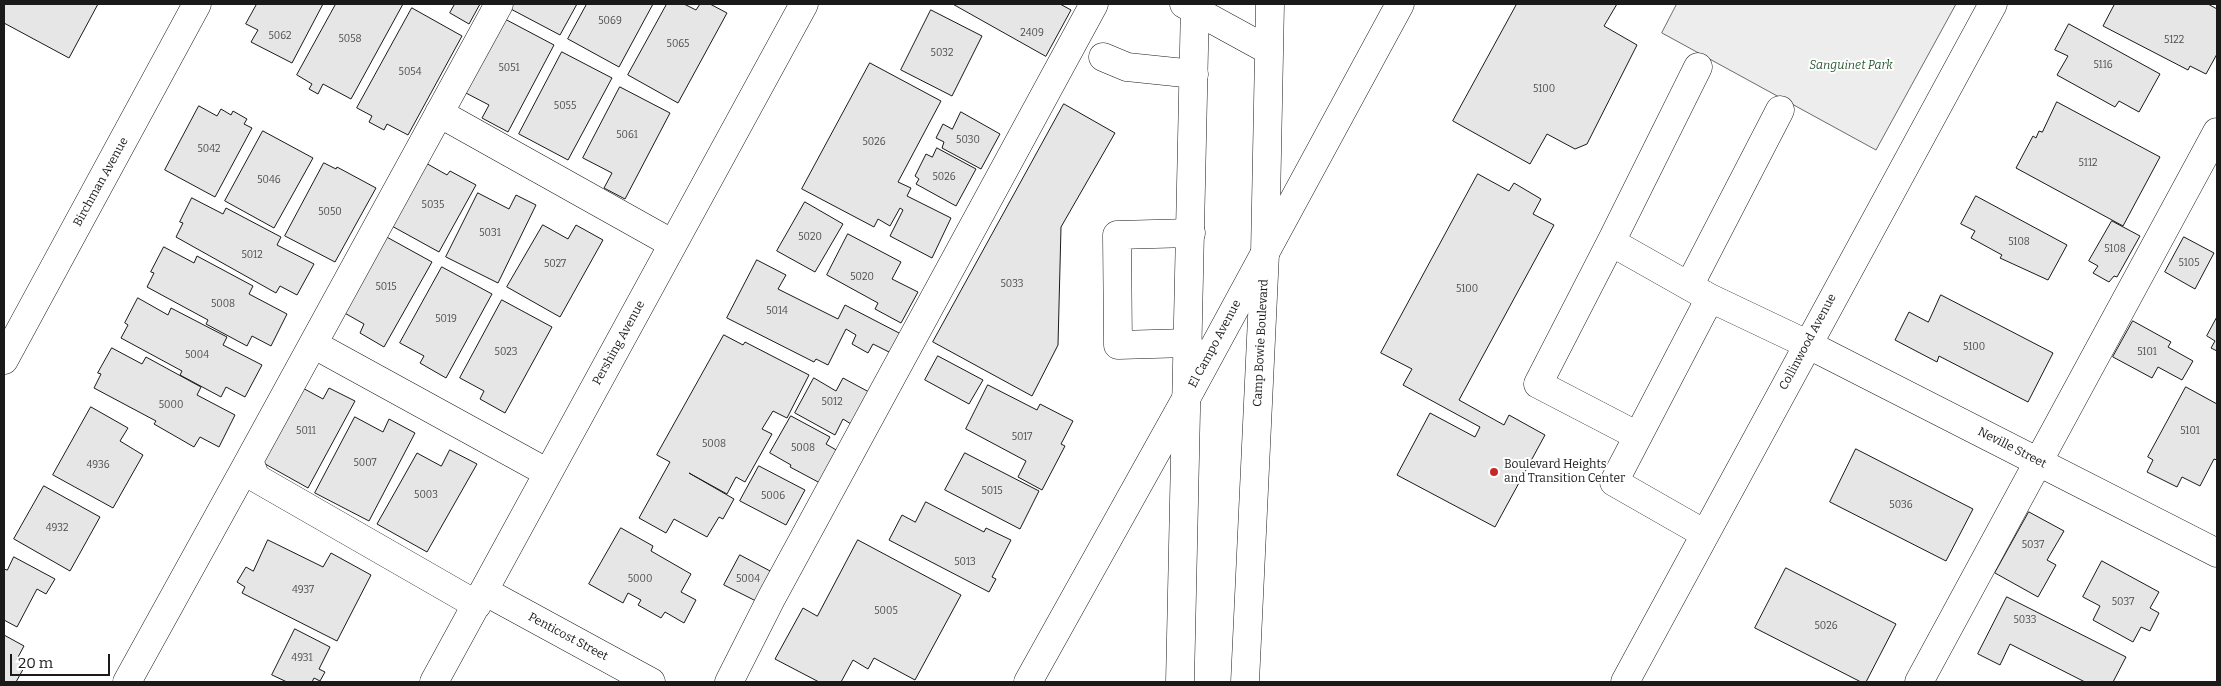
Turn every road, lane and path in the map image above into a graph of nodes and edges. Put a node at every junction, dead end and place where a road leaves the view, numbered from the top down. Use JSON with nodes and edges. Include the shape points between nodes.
{"nodes":[{"id":1,"x":197,"y":4,"type":"edge"},
{"id":2,"x":499,"y":4,"type":"edge"},
{"id":3,"x":1094,"y":4,"type":"edge"},
{"id":4,"x":1270,"y":4,"type":"edge"},
{"id":5,"x":1400,"y":4,"type":"edge"},
{"id":6,"x":1993,"y":4,"type":"edge"},
{"id":7,"x":800,"y":5,"type":"edge"},
{"id":8,"x":1191,"y":6,"type":"edge"},
{"id":9,"x":1268,"y":50,"type":"junction"},
{"id":10,"x":1103,"y":57,"type":"dead end"},
{"id":11,"x":1698,"y":67,"type":"dead end"},
{"id":12,"x":1194,"y":74,"type":"junction"},
{"id":13,"x":1780,"y":110,"type":"dead end"},
{"id":14,"x":439,"y":112,"type":"junction"},
{"id":15,"x":2217,"y":132,"type":"edge"},
{"id":16,"x":1191,"y":232,"type":"junction"},
{"id":17,"x":1611,"y":242,"type":"junction"},
{"id":18,"x":673,"y":244,"type":"junction"},
{"id":19,"x":1265,"y":253,"type":"junction"},
{"id":20,"x":1700,"y":292,"type":"junction"},
{"id":21,"x":1188,"y":343,"type":"junction"},
{"id":22,"x":8,"y":344,"type":"edge"},
{"id":23,"x":313,"y":344,"type":"junction"},
{"id":24,"x":1807,"y":344,"type":"junction"},
{"id":25,"x":1188,"y":395,"type":"junction"},
{"id":26,"x":1638,"y":436,"type":"junction"},
{"id":27,"x":249,"y":461,"type":"junction"},
{"id":28,"x":2039,"y":462,"type":"junction"},
{"id":29,"x":548,"y":473,"type":"junction"},
{"id":30,"x":1704,"y":534,"type":"junction"},
{"id":31,"x":2217,"y":554,"type":"edge"},
{"id":32,"x":480,"y":598,"type":"junction"},
{"id":33,"x":127,"y":682,"type":"edge"},
{"id":34,"x":434,"y":682,"type":"edge"},
{"id":35,"x":652,"y":682,"type":"edge"},
{"id":36,"x":729,"y":682,"type":"edge"},
{"id":37,"x":1028,"y":682,"type":"edge"},
{"id":38,"x":1180,"y":682,"type":"edge"},
{"id":39,"x":1245,"y":682,"type":"edge"},
{"id":40,"x":1625,"y":682,"type":"edge"},
{"id":41,"x":1919,"y":682,"type":"edge"}],
"edges":[{"from":1,"to":22,"type":"street","name":"Birchman Avenue"},
{"from":2,"to":14,"type":"street"},
{"from":3,"to":36,"type":"street"},
{"from":4,"to":9,"type":"street","name":"Camp Bowie Boulevard"},
{"from":5,"to":19,"type":"street","name":"El Campo Avenue"},
{"from":6,"to":24,"type":"street","name":"Collinwood Avenue"},
{"from":7,"to":18,"type":"street","name":"Pershing Avenue"},
{"from":8,"to":9,"type":"street"},
{"from":8,"to":12,"type":"street"},
{"from":9,"to":19,"type":"street","name":"Camp Bowie Boulevard"},
{"from":10,"to":12,"type":"street","via":[[1127,67]]},
{"from":11,"to":17,"type":"street"},
{"from":12,"to":16,"type":"street"},
{"from":13,"to":20,"type":"street"},
{"from":14,"to":18,"type":"street"},
{"from":14,"to":23,"type":"street"},
{"from":15,"to":28,"type":"street"},
{"from":16,"to":21,"type":"street"},
{"from":16,"to":21,"type":"street","via":[[1118,235],[1118,345]]},
{"from":17,"to":20,"type":"street","name":"Neville Street"},
{"from":17,"to":26,"type":"street","via":[[1538,384]]},
{"from":18,"to":29,"type":"street","name":"Pershing Avenue"},
{"from":19,"to":25,"type":"street","name":"El Campo Avenue"},
{"from":19,"to":39,"type":"street","name":"Camp Bowie Boulevard"},
{"from":20,"to":24,"type":"street","name":"Neville Street"},
{"from":20,"to":26,"type":"street"},
{"from":21,"to":25,"type":"street"},
{"from":23,"to":27,"type":"street"},
{"from":23,"to":29,"type":"street"},
{"from":24,"to":28,"type":"street","name":"Neville Street"},
{"from":24,"to":30,"type":"street","name":"Collinwood Avenue"},
{"from":25,"to":37,"type":"street","name":"El Campo Avenue"},
{"from":25,"to":38,"type":"street"},
{"from":26,"to":30,"type":"street","via":[[1614,482]]},
{"from":27,"to":32,"type":"street","name":"Penticost Street","via":[[256,478]]},
{"from":27,"to":33,"type":"street"},
{"from":28,"to":31,"type":"street","name":"Neville Street"},
{"from":28,"to":41,"type":"street"},
{"from":29,"to":32,"type":"street","name":"Pershing Avenue"},
{"from":30,"to":40,"type":"street","name":"Collinwood Avenue"},
{"from":32,"to":34,"type":"street","name":"Pershing Avenue"},
{"from":32,"to":35,"type":"street","name":"Penticost Street"}]}
